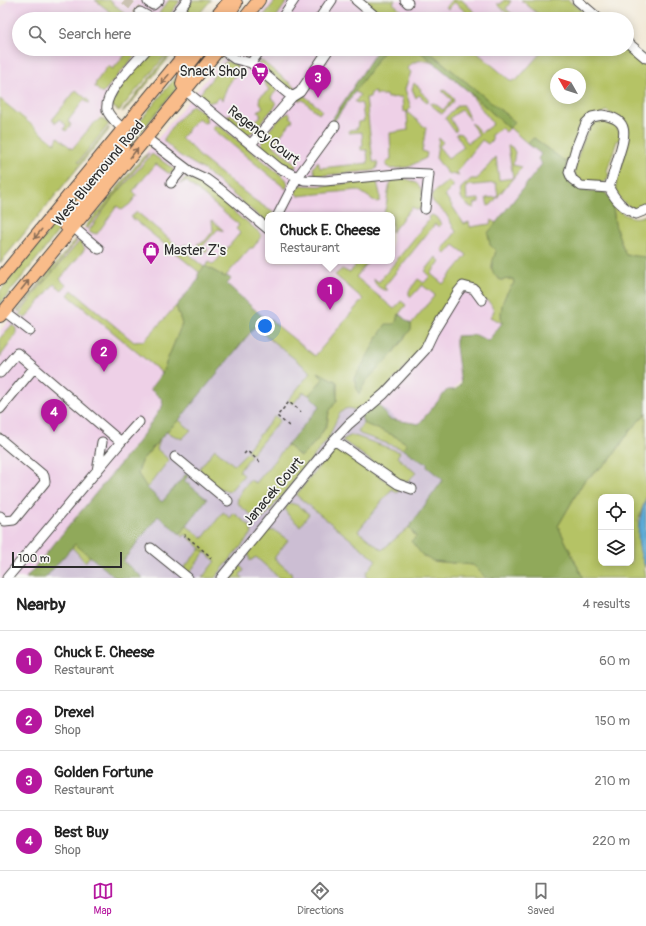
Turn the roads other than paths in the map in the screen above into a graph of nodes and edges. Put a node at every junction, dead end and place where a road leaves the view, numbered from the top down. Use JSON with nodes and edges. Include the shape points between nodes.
{"nodes":[{"id":1,"x":159,"y":0,"type":"edge"},
{"id":2,"x":187,"y":0,"type":"edge"},
{"id":3,"x":230,"y":0,"type":"edge"},
{"id":4,"x":237,"y":0,"type":"edge"},
{"id":5,"x":251,"y":0,"type":"edge"},
{"id":6,"x":259,"y":0,"type":"edge"},
{"id":7,"x":294,"y":0,"type":"edge"},
{"id":8,"x":332,"y":0,"type":"edge"},
{"id":9,"x":356,"y":0,"type":"edge"},
{"id":10,"x":577,"y":0,"type":"edge"},
{"id":11,"x":148,"y":2,"type":"dead end"},
{"id":12,"x":178,"y":12,"type":"edge"},
{"id":13,"x":220,"y":12,"type":"edge"},
{"id":14,"x":229,"y":12,"type":"edge"},
{"id":15,"x":244,"y":12,"type":"edge"},
{"id":16,"x":250,"y":12,"type":"edge"},
{"id":17,"x":286,"y":12,"type":"edge"},
{"id":18,"x":324,"y":12,"type":"edge"},
{"id":19,"x":370,"y":12,"type":"edge"},
{"id":20,"x":591,"y":12,"type":"edge"},
{"id":21,"x":634,"y":48,"type":"edge"},
{"id":22,"x":141,"y":56,"type":"edge"},
{"id":23,"x":183,"y":56,"type":"edge"},
{"id":24,"x":196,"y":56,"type":"edge"},
{"id":25,"x":214,"y":56,"type":"edge"},
{"id":26,"x":231,"y":56,"type":"edge"},
{"id":27,"x":256,"y":56,"type":"edge"},
{"id":28,"x":324,"y":56,"type":"edge"},
{"id":29,"x":646,"y":58,"type":"edge"},
{"id":30,"x":251,"y":63,"type":"junction"},
{"id":31,"x":186,"y":91,"type":"junction"},
{"id":32,"x":292,"y":97,"type":"junction"},
{"id":33,"x":335,"y":126,"type":"dead end"},
{"id":34,"x":123,"y":129,"type":"junction"},
{"id":35,"x":146,"y":138,"type":"junction"},
{"id":36,"x":251,"y":144,"type":"junction"},
{"id":37,"x":184,"y":167,"type":"junction"},
{"id":38,"x":297,"y":178,"type":"junction"},
{"id":39,"x":171,"y":183,"type":"dead end"},
{"id":40,"x":609,"y":188,"type":"junction"},
{"id":41,"x":425,"y":209,"type":"dead end"},
{"id":42,"x":646,"y":210,"type":"edge"},
{"id":43,"x":280,"y":212,"type":"edge"},
{"id":44,"x":73,"y":227,"type":"junction"},
{"id":45,"x":265,"y":227,"type":"edge"},
{"id":46,"x":99,"y":249,"type":"dead end"},
{"id":47,"x":51,"y":253,"type":"junction"},
{"id":48,"x":0,"y":280,"type":"edge"},
{"id":49,"x":482,"y":300,"type":"dead end"},
{"id":50,"x":2,"y":313,"type":"edge"},
{"id":51,"x":30,"y":331,"type":"dead end"},
{"id":52,"x":34,"y":368,"type":"junction"},
{"id":53,"x":0,"y":374,"type":"edge"},
{"id":54,"x":0,"y":409,"type":"edge"},
{"id":55,"x":138,"y":422,"type":"dead end"},
{"id":56,"x":0,"y":439,"type":"edge"},
{"id":57,"x":334,"y":440,"type":"junction"},
{"id":58,"x":102,"y":442,"type":"dead end"},
{"id":59,"x":121,"y":442,"type":"junction"},
{"id":60,"x":175,"y":457,"type":"dead end"},
{"id":61,"x":98,"y":471,"type":"junction"},
{"id":62,"x":412,"y":489,"type":"dead end"},
{"id":63,"x":228,"y":501,"type":"dead end"},
{"id":64,"x":0,"y":516,"type":"edge"},
{"id":65,"x":152,"y":548,"type":"dead end"},
{"id":66,"x":8,"y":578,"type":"edge"},
{"id":67,"x":188,"y":578,"type":"edge"},
{"id":68,"x":220,"y":578,"type":"edge"}],
"edges":[{"from":1,"to":11,"type":"street","via":[[153,5]]},
{"from":2,"to":12,"type":"street"},
{"from":3,"to":13,"type":"main road"},
{"from":4,"to":14,"type":"main road"},
{"from":5,"to":15,"type":"main road"},
{"from":6,"to":16,"type":"main road"},
{"from":7,"to":17,"type":"street"},
{"from":8,"to":18,"type":"street"},
{"from":9,"to":19,"type":"street"},
{"from":10,"to":20,"type":"street"},
{"from":21,"to":29,"type":"street"},
{"from":22,"to":34,"type":"street","via":[[116,86],[107,104],[107,111]]},
{"from":23,"to":34,"type":"main road","name":"West Bluemound Road","one_way":true},
{"from":24,"to":31,"type":"main road","via":[[184,73],[182,84]]},
{"from":25,"to":31,"type":"main road","name":"West Bluemound Road"},
{"from":26,"to":30,"type":"street"},
{"from":27,"to":30,"type":"street"},
{"from":28,"to":32,"type":"street","via":[[300,92]]},
{"from":30,"to":32,"type":"street"},
{"from":31,"to":35,"type":"main road","name":"West Bluemound Road"},
{"from":31,"to":36,"type":"street","name":"Regency Court"},
{"from":32,"to":36,"type":"street"},
{"from":33,"to":38,"type":"street"},
{"from":34,"to":47,"type":"main road","via":[[126,137],[122,151],[75,210]]},
{"from":34,"to":48,"type":"main road","name":"West Bluemound Road","one_way":true},
{"from":35,"to":37,"type":"street"},
{"from":44,"to":35,"type":"main road","name":"West Bluemound Road","one_way":true},
{"from":36,"to":38,"type":"street","name":"Regency Court","via":[[279,168]]},
{"from":37,"to":39,"type":"street"},
{"from":37,"to":45,"type":"street","via":[[221,190]]},
{"from":38,"to":41,"type":"street","name":"Regency Court","via":[[325,181],[407,173],[429,174]]},
{"from":38,"to":43,"type":"street"},
{"from":40,"to":40,"type":"street","via":[[582,186],[572,179],[569,172],[586,123],[592,117],[602,115],[617,119],[624,130],[624,139]]},
{"from":40,"to":42,"type":"street","via":[[616,201],[627,210],[636,214]]},
{"from":44,"to":46,"type":"street"},
{"from":44,"to":47,"type":"main road","name":"West Bluemound Road"},
{"from":50,"to":47,"type":"main road","name":"West Bluemound Road","one_way":true},
{"from":49,"to":57,"type":"street","name":"Janacek Court","via":[[474,289],[464,286],[450,303],[425,350],[384,394]]},
{"from":50,"to":51,"type":"street"},
{"from":52,"to":53,"type":"street","via":[[17,353]]},
{"from":52,"to":54,"type":"street"},
{"from":52,"to":59,"type":"street"},
{"from":55,"to":59,"type":"street"},
{"from":56,"to":64,"type":"street","via":[[44,476],[45,482],[14,520],[6,521]]},
{"from":57,"to":62,"type":"street","via":[[398,484]]},
{"from":57,"to":68,"type":"street","name":"Janacek Court"},
{"from":58,"to":61,"type":"street"},
{"from":59,"to":61,"type":"street"},
{"from":60,"to":63,"type":"street"},
{"from":61,"to":66,"type":"street"},
{"from":65,"to":67,"type":"street"}]}
